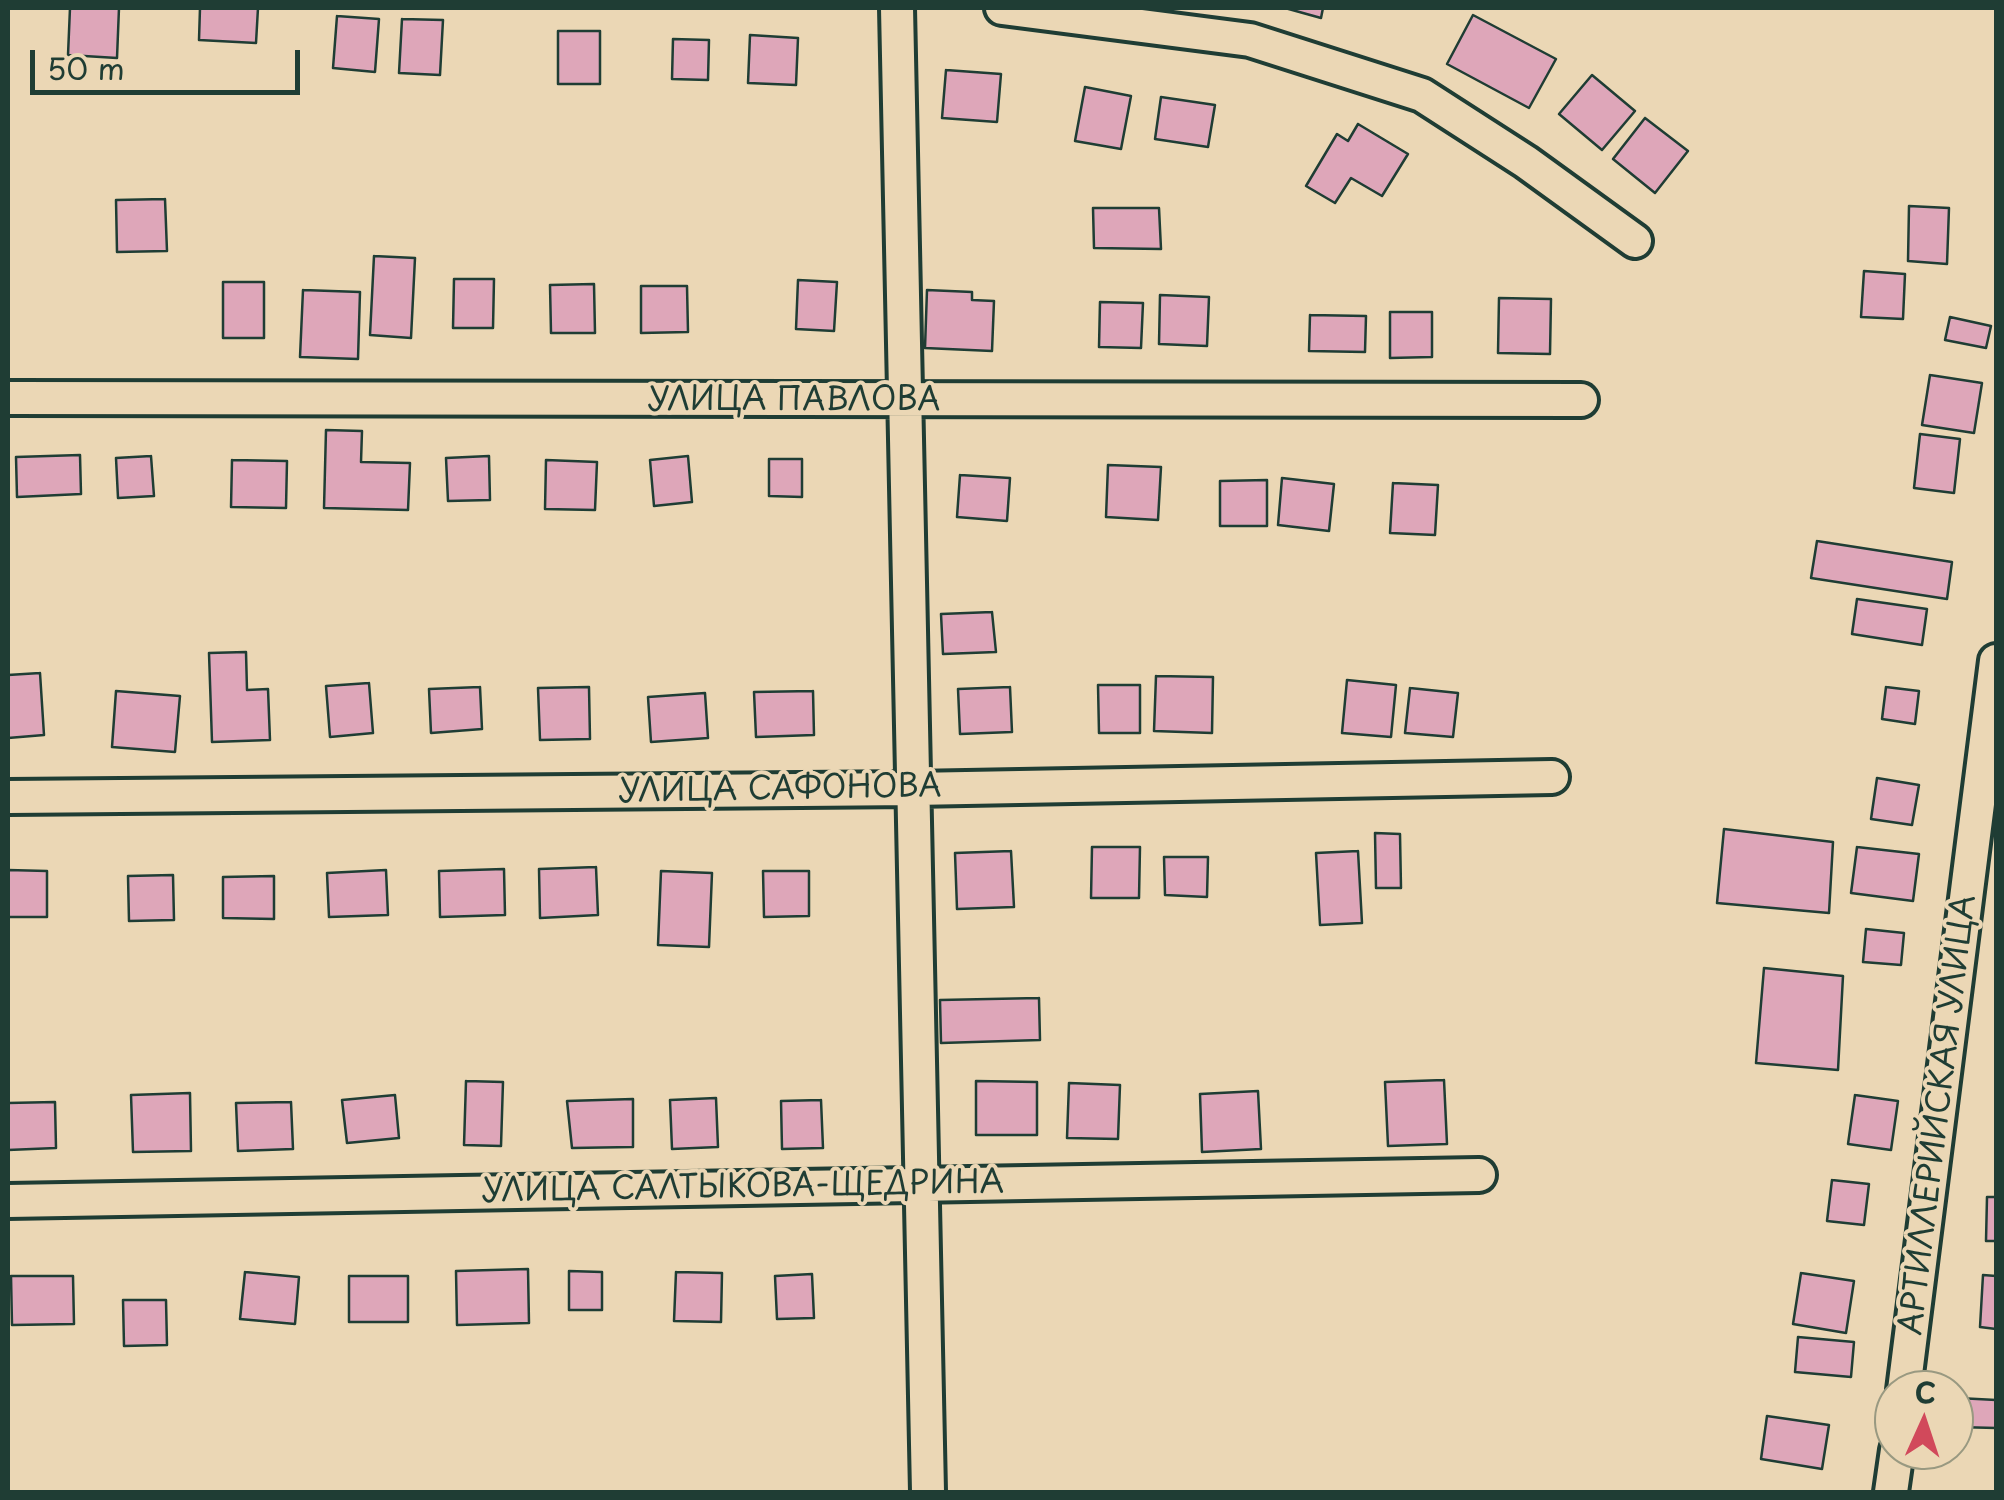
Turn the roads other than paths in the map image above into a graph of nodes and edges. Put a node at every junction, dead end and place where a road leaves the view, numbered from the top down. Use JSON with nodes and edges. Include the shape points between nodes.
{"nodes":[{"id":1,"x":897,"y":8,"type":"edge"},
{"id":2,"x":1002,"y":8,"type":"edge"},
{"id":3,"x":1635,"y":242,"type":"dead end"},
{"id":4,"x":8,"y":398,"type":"edge"},
{"id":5,"x":1581,"y":400,"type":"dead end"},
{"id":6,"x":906,"y":402,"type":"junction"},
{"id":7,"x":1996,"y":661,"type":"edge"},
{"id":8,"x":1552,"y":777,"type":"dead end"},
{"id":9,"x":913,"y":789,"type":"junction"},
{"id":10,"x":8,"y":797,"type":"edge"},
{"id":11,"x":1479,"y":1175,"type":"dead end"},
{"id":12,"x":922,"y":1184,"type":"junction"},
{"id":13,"x":8,"y":1200,"type":"edge"},
{"id":14,"x":1907,"y":1370,"type":"edge"},
{"id":15,"x":928,"y":1492,"type":"edge"}],
"edges":[{"from":1,"to":6,"type":"street"},
{"from":2,"to":3,"type":"street","via":[[1250,40],[1422,94]]},
{"from":4,"to":6,"type":"street","name":"УЛИЦА ПАВЛОВА"},
{"from":5,"to":6,"type":"street","name":"УЛИЦА ПАВЛОВА"},
{"from":6,"to":9,"type":"street"},
{"from":7,"to":14,"type":"street","name":"АРТИЛЛЕРИЙСКАЯ УЛИЦА"},
{"from":8,"to":9,"type":"street","name":"УЛИЦА САФОНОВА"},
{"from":9,"to":10,"type":"street","name":"УЛИЦА САФОНОВА"},
{"from":9,"to":12,"type":"street"},
{"from":11,"to":12,"type":"street","name":"УЛИЦА САЛТЫКОВА-ЩЕДРИНА"},
{"from":12,"to":13,"type":"street","name":"УЛИЦА САЛТЫКОВА-ЩЕДРИНА"},
{"from":12,"to":15,"type":"street"}]}
